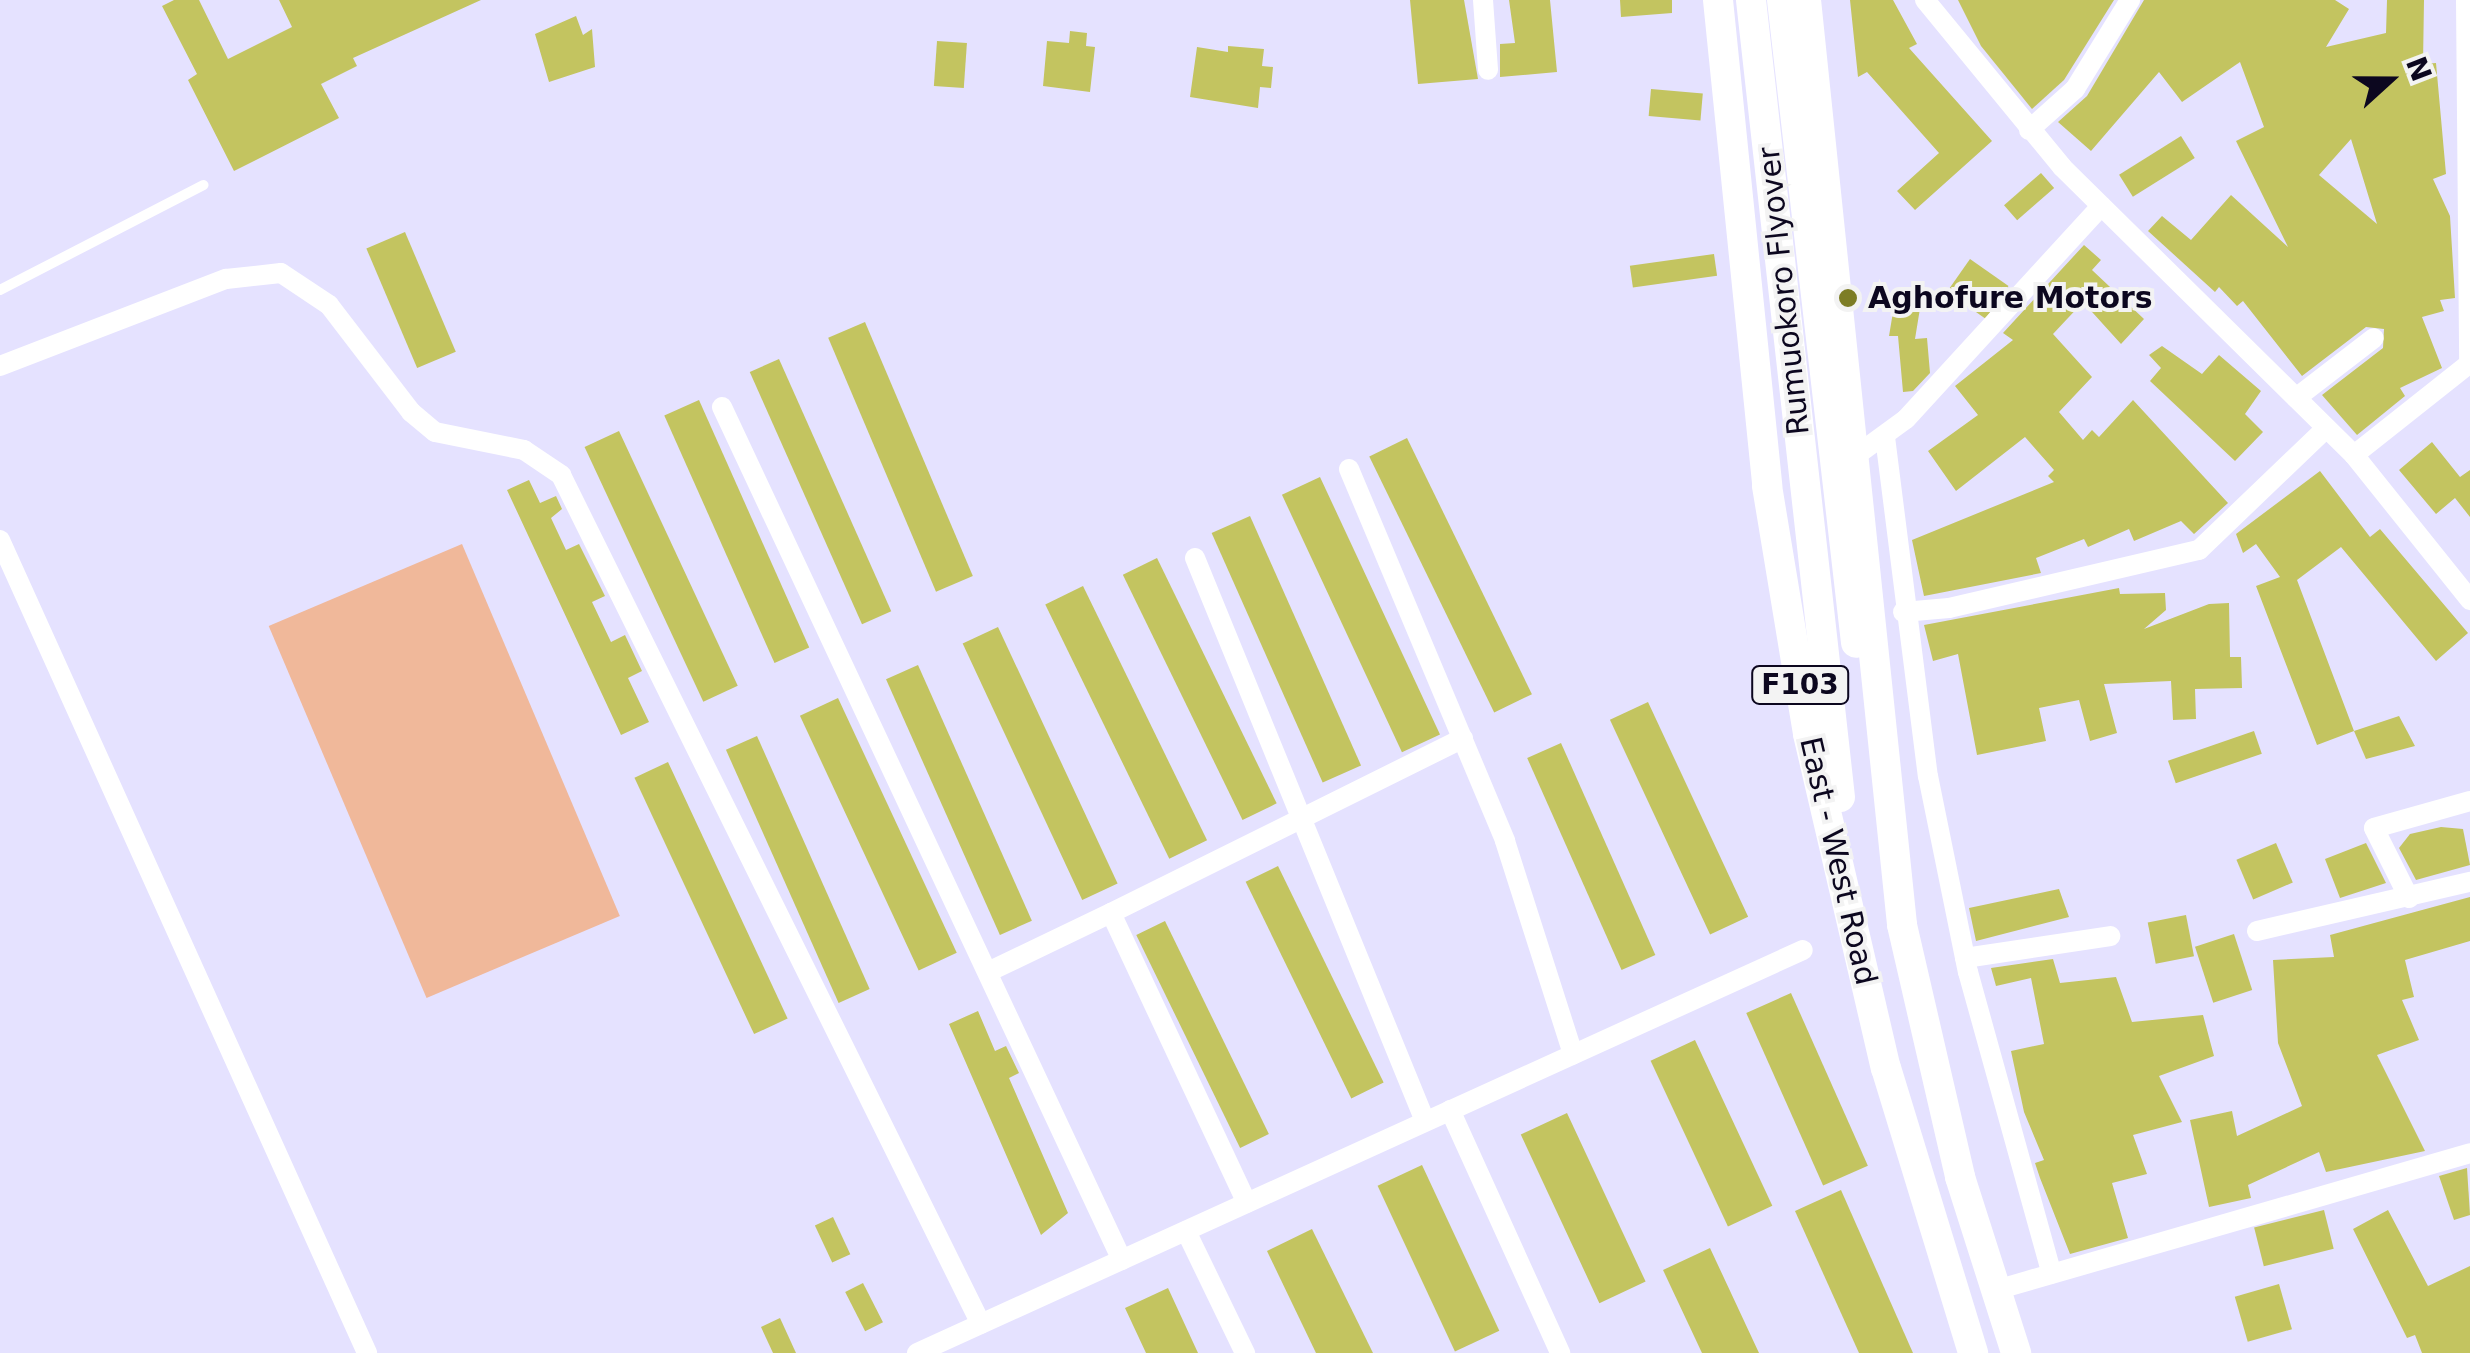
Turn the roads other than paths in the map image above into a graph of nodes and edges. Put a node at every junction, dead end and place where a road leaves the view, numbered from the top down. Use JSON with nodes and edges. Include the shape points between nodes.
{"nodes":[{"id":1,"x":1483,"y":0,"type":"edge"},
{"id":2,"x":1718,"y":0,"type":"edge"},
{"id":3,"x":1752,"y":0,"type":"edge"},
{"id":4,"x":1782,"y":0,"type":"edge"},
{"id":5,"x":1806,"y":0,"type":"edge"},
{"id":6,"x":1925,"y":0,"type":"edge"},
{"id":7,"x":2130,"y":0,"type":"edge"},
{"id":8,"x":2466,"y":0,"type":"edge"},
{"id":9,"x":1488,"y":70,"type":"dead end"},
{"id":10,"x":2029,"y":130,"type":"junction"},
{"id":11,"x":203,"y":185,"type":"dead end"},
{"id":12,"x":2101,"y":206,"type":"junction"},
{"id":13,"x":0,"y":290,"type":"edge"},
{"id":14,"x":2374,"y":338,"type":"dead end"},
{"id":15,"x":2469,"y":363,"type":"edge"},
{"id":16,"x":0,"y":366,"type":"edge"},
{"id":17,"x":2296,"y":398,"type":"junction"},
{"id":18,"x":722,"y":407,"type":"dead end"},
{"id":19,"x":2326,"y":428,"type":"junction"},
{"id":20,"x":1885,"y":437,"type":"junction"},
{"id":21,"x":1858,"y":454,"type":"junction"},
{"id":22,"x":2354,"y":455,"type":"junction"},
{"id":23,"x":1349,"y":470,"type":"dead end"},
{"id":24,"x":0,"y":540,"type":"edge"},
{"id":25,"x":1195,"y":558,"type":"dead end"},
{"id":26,"x":1831,"y":580,"type":"junction"},
{"id":27,"x":2470,"y":600,"type":"edge"},
{"id":28,"x":1903,"y":612,"type":"junction"},
{"id":29,"x":1464,"y":738,"type":"junction"},
{"id":30,"x":2470,"y":801,"type":"edge"},
{"id":31,"x":1300,"y":815,"type":"junction"},
{"id":32,"x":2470,"y":882,"type":"edge"},
{"id":33,"x":2409,"y":898,"type":"junction"},
{"id":34,"x":1111,"y":913,"type":"junction"},
{"id":35,"x":1854,"y":925,"type":"junction"},
{"id":36,"x":1902,"y":925,"type":"junction"},
{"id":37,"x":2257,"y":931,"type":"dead end"},
{"id":38,"x":2110,"y":936,"type":"dead end"},
{"id":39,"x":1803,"y":950,"type":"dead end"},
{"id":40,"x":1965,"y":958,"type":"junction"},
{"id":41,"x":990,"y":971,"type":"junction"},
{"id":42,"x":1573,"y":1054,"type":"junction"},
{"id":43,"x":1450,"y":1110,"type":"junction"},
{"id":44,"x":1425,"y":1121,"type":"junction"},
{"id":45,"x":2470,"y":1152,"type":"edge"},
{"id":46,"x":1247,"y":1203,"type":"junction"},
{"id":47,"x":1186,"y":1231,"type":"junction"},
{"id":48,"x":1122,"y":1260,"type":"junction"},
{"id":49,"x":2052,"y":1274,"type":"junction"},
{"id":50,"x":1996,"y":1290,"type":"junction"},
{"id":51,"x":982,"y":1324,"type":"junction"},
{"id":52,"x":368,"y":1353,"type":"edge"},
{"id":53,"x":917,"y":1353,"type":"edge"},
{"id":54,"x":1245,"y":1353,"type":"edge"},
{"id":55,"x":1560,"y":1353,"type":"edge"},
{"id":56,"x":1973,"y":1353,"type":"edge"},
{"id":57,"x":2016,"y":1353,"type":"edge"}],
"edges":[{"from":1,"to":9,"type":"street"},
{"from":2,"to":35,"type":"main road","name":"East - West Road","number":"F103","via":[[1767,486],[1808,734]]},
{"from":3,"to":26,"type":"main road","name":"Rumuokoro Flyover"},
{"from":4,"to":26,"type":"main road","name":"Rumuokoro Flyover"},
{"from":5,"to":21,"type":"main road","name":"East - West Road","number":"F103"},
{"from":6,"to":10,"type":"street"},
{"from":7,"to":10,"type":"street","via":[[2075,89]]},
{"from":8,"to":15,"type":"street"},
{"from":10,"to":12,"type":"street"},
{"from":11,"to":13,"type":"lane"},
{"from":12,"to":17,"type":"street"},
{"from":12,"to":20,"type":"street"},
{"from":14,"to":17,"type":"street"},
{"from":15,"to":22,"type":"street"},
{"from":16,"to":51,"type":"street","via":[[226,279],[282,274],[329,304],[411,412],[435,432],[524,450],[562,474]]},
{"from":17,"to":19,"type":"street"},
{"from":18,"to":41,"type":"street"},
{"from":19,"to":22,"type":"street"},
{"from":19,"to":28,"type":"street","via":[[2199,550],[1949,608]]},
{"from":20,"to":21,"type":"street"},
{"from":20,"to":28,"type":"street"},
{"from":21,"to":36,"type":"main road","name":"East - West Road","number":"F103"},
{"from":22,"to":27,"type":"street"},
{"from":23,"to":29,"type":"street"},
{"from":24,"to":52,"type":"street"},
{"from":25,"to":31,"type":"street"},
{"from":26,"to":35,"type":"main road"},
{"from":26,"to":36,"type":"main road"},
{"from":28,"to":40,"type":"street"},
{"from":29,"to":31,"type":"street"},
{"from":29,"to":42,"type":"street","via":[[1505,841]]},
{"from":30,"to":33,"type":"street","via":[[2374,828]]},
{"from":31,"to":34,"type":"street"},
{"from":31,"to":44,"type":"street"},
{"from":32,"to":33,"type":"street"},
{"from":33,"to":37,"type":"street"},
{"from":34,"to":41,"type":"street"},
{"from":34,"to":46,"type":"street"},
{"from":35,"to":56,"type":"main road","name":"East - West Road","number":"F103","via":[[1914,1169]]},
{"from":36,"to":50,"type":"main road","name":"East - West Road","number":"F103","via":[[1932,1076]]},
{"from":38,"to":40,"type":"street"},
{"from":39,"to":42,"type":"street"},
{"from":40,"to":49,"type":"street"},
{"from":41,"to":48,"type":"street"},
{"from":42,"to":43,"type":"street"},
{"from":43,"to":44,"type":"street"},
{"from":43,"to":55,"type":"street"},
{"from":44,"to":46,"type":"street"},
{"from":45,"to":49,"type":"street"},
{"from":46,"to":47,"type":"street"},
{"from":47,"to":48,"type":"street"},
{"from":47,"to":54,"type":"street"},
{"from":48,"to":51,"type":"street"},
{"from":49,"to":50,"type":"street"},
{"from":50,"to":57,"type":"main road","name":"East - West Road","number":"F103"},
{"from":51,"to":53,"type":"street"}]}
